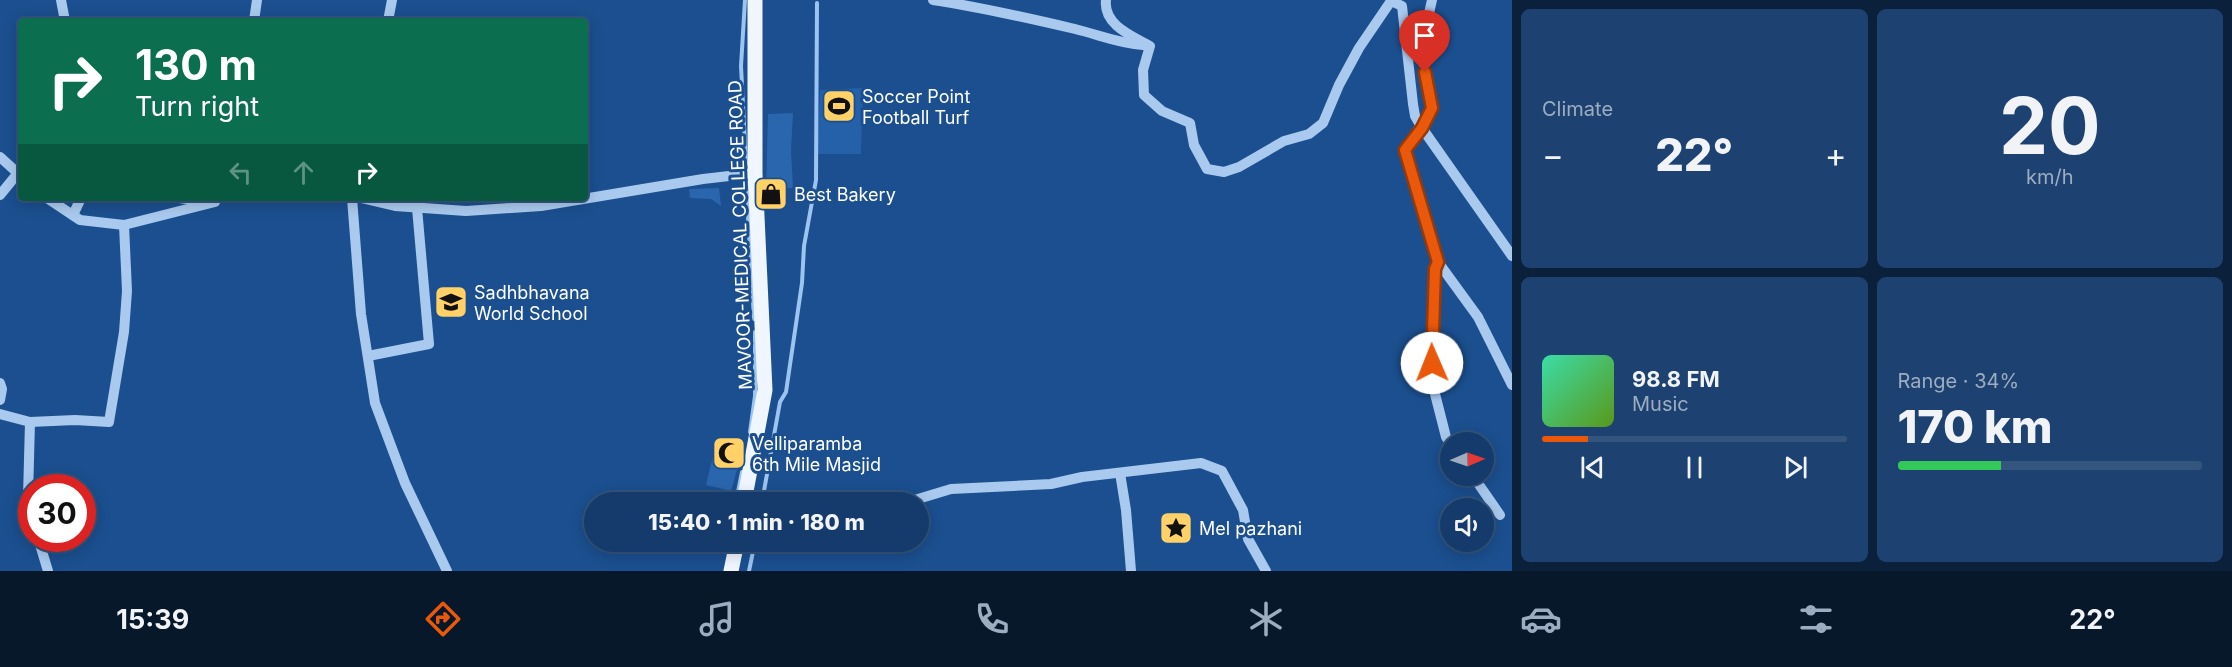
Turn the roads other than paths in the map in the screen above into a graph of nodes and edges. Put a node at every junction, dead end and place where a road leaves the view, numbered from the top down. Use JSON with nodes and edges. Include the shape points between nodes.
{"nodes":[{"id":1,"x":61,"y":0,"type":"edge"},
{"id":2,"x":257,"y":0,"type":"edge"},
{"id":3,"x":392,"y":0,"type":"edge"},
{"id":4,"x":755,"y":0,"type":"edge"},
{"id":5,"x":933,"y":0,"type":"edge"},
{"id":6,"x":1106,"y":0,"type":"edge"},
{"id":7,"x":1431,"y":0,"type":"edge"},
{"id":8,"x":64,"y":18,"type":"edge"},
{"id":9,"x":254,"y":18,"type":"edge"},
{"id":10,"x":389,"y":18,"type":"edge"},
{"id":11,"x":1150,"y":46,"type":"junction"},
{"id":12,"x":1422,"y":128,"type":"junction"},
{"id":13,"x":0,"y":158,"type":"edge"},
{"id":14,"x":18,"y":173,"type":"edge"},
{"id":15,"x":755,"y":173,"type":"junction"},
{"id":16,"x":18,"y":175,"type":"edge"},
{"id":17,"x":0,"y":195,"type":"edge"},
{"id":18,"x":588,"y":198,"type":"edge"},
{"id":19,"x":52,"y":201,"type":"edge"},
{"id":20,"x":80,"y":201,"type":"edge"},
{"id":21,"x":212,"y":201,"type":"edge"},
{"id":22,"x":352,"y":201,"type":"edge"},
{"id":23,"x":571,"y":201,"type":"edge"},
{"id":24,"x":396,"y":202,"type":"edge"},
{"id":25,"x":417,"y":208,"type":"junction"},
{"id":26,"x":73,"y":215,"type":"junction"},
{"id":27,"x":124,"y":225,"type":"junction"},
{"id":28,"x":1512,"y":256,"type":"edge"},
{"id":29,"x":1438,"y":262,"type":"junction"},
{"id":30,"x":368,"y":356,"type":"junction"},
{"id":31,"x":0,"y":383,"type":"edge"},
{"id":32,"x":1512,"y":385,"type":"edge"},
{"id":33,"x":0,"y":400,"type":"edge"},
{"id":34,"x":0,"y":414,"type":"edge"},
{"id":35,"x":30,"y":422,"type":"junction"},
{"id":36,"x":1445,"y":432,"type":"edge"},
{"id":37,"x":1120,"y":473,"type":"junction"},
{"id":38,"x":29,"y":474,"type":"edge"},
{"id":39,"x":1480,"y":486,"type":"edge"},
{"id":40,"x":746,"y":492,"type":"edge"},
{"id":41,"x":929,"y":496,"type":"edge"},
{"id":42,"x":1500,"y":515,"type":"dead end"},
{"id":43,"x":42,"y":552,"type":"edge"},
{"id":44,"x":735,"y":552,"type":"edge"},
{"id":45,"x":48,"y":571,"type":"edge"},
{"id":46,"x":447,"y":571,"type":"edge"},
{"id":47,"x":732,"y":571,"type":"edge"},
{"id":48,"x":1131,"y":571,"type":"edge"},
{"id":49,"x":1266,"y":571,"type":"edge"}],
"edges":[{"from":1,"to":8,"type":"street"},
{"from":2,"to":9,"type":"street"},
{"from":3,"to":10,"type":"street"},
{"from":4,"to":15,"type":"main road","name":"MAVOOR-MEDICAL COLLEGE ROAD"},
{"from":5,"to":11,"type":"street","via":[[1036,20],[1124,44]]},
{"from":6,"to":11,"type":"street","via":[[1105,8],[1117,28]]},
{"from":7,"to":12,"type":"street","via":[[1422,44],[1432,108]]},
{"from":11,"to":12,"type":"street","via":[[1143,70],[1144,95],[1162,111],[1190,123],[1194,145],[1207,169],[1224,172],[1284,141],[1309,134],[1323,123],[1359,48],[1391,1],[1402,6],[1413,104]]},
{"from":12,"to":28,"type":"street"},
{"from":12,"to":29,"type":"street","via":[[1405,150]]},
{"from":13,"to":14,"type":"street"},
{"from":15,"to":18,"type":"street"},
{"from":15,"to":40,"type":"main road","name":"MAVOOR-MEDICAL COLLEGE ROAD","via":[[765,390]]},
{"from":16,"to":17,"type":"street"},
{"from":19,"to":26,"type":"street"},
{"from":20,"to":26,"type":"street"},
{"from":21,"to":27,"type":"street"},
{"from":22,"to":30,"type":"street"},
{"from":23,"to":25,"type":"street","via":[[466,211]]},
{"from":24,"to":25,"type":"street"},
{"from":25,"to":30,"type":"street","via":[[429,344]]},
{"from":26,"to":27,"type":"street","via":[[80,220]]},
{"from":27,"to":35,"type":"street","via":[[125,322],[110,422]]},
{"from":29,"to":32,"type":"street","via":[[1478,317]]},
{"from":29,"to":36,"type":"street","via":[[1433,386]]},
{"from":30,"to":46,"type":"street","via":[[375,403],[405,483]]},
{"from":31,"to":33,"type":"street"},
{"from":34,"to":35,"type":"street"},
{"from":35,"to":38,"type":"street"},
{"from":37,"to":41,"type":"street","via":[[1051,484],[951,489]]},
{"from":37,"to":48,"type":"street"},
{"from":37,"to":49,"type":"street","via":[[1201,463],[1222,471],[1243,510],[1248,539]]},
{"from":39,"to":42,"type":"street"},
{"from":43,"to":45,"type":"street"},
{"from":44,"to":47,"type":"main road"}]}
